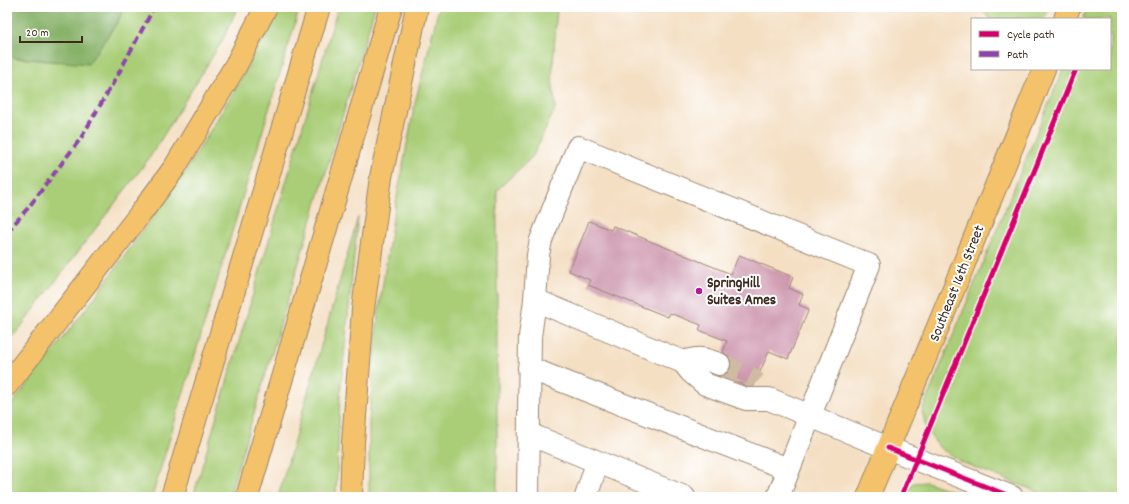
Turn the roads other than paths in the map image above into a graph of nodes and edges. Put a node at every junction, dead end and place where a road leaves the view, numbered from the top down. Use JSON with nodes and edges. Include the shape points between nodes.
{"nodes":[{"id":1,"x":266,"y":7,"type":"edge"},
{"id":2,"x":319,"y":7,"type":"edge"},
{"id":3,"x":391,"y":7,"type":"edge"},
{"id":4,"x":417,"y":7,"type":"edge"},
{"id":5,"x":1070,"y":7,"type":"edge"},
{"id":6,"x":1064,"y":18,"type":"edge"},
{"id":7,"x":1044,"y":70,"type":"edge"},
{"id":8,"x":535,"y":300,"type":"junction"},
{"id":9,"x":683,"y":362,"type":"junction"},
{"id":10,"x":719,"y":364,"type":"tunnel mouth"},
{"id":11,"x":529,"y":368,"type":"junction"},
{"id":12,"x":7,"y":385,"type":"edge"},
{"id":13,"x":809,"y":416,"type":"junction"},
{"id":14,"x":528,"y":434,"type":"junction"},
{"id":15,"x":888,"y":448,"type":"junction"},
{"id":16,"x":597,"y":463,"type":"junction"},
{"id":17,"x":788,"y":469,"type":"junction"},
{"id":18,"x":172,"y":497,"type":"edge"},
{"id":19,"x":247,"y":497,"type":"edge"},
{"id":20,"x":351,"y":497,"type":"edge"},
{"id":21,"x":528,"y":497,"type":"edge"},
{"id":22,"x":586,"y":497,"type":"edge"},
{"id":23,"x":684,"y":497,"type":"edge"},
{"id":24,"x":778,"y":497,"type":"edge"},
{"id":25,"x":868,"y":497,"type":"edge"},
{"id":26,"x":1012,"y":497,"type":"edge"}],
"edges":[{"from":1,"to":12,"type":"main road","via":[[236,65],[176,167]]},
{"from":2,"to":18,"type":"main road"},
{"from":3,"to":19,"type":"main road"},
{"from":4,"to":20,"type":"main road","via":[[381,177],[363,309]]},
{"from":5,"to":6,"type":"main road"},
{"from":7,"to":15,"type":"main road","name":"Southeast 16th Street"},
{"from":8,"to":9,"type":"street"},
{"from":8,"to":11,"type":"street"},
{"from":8,"to":13,"type":"street","via":[[541,240],[578,147],[869,264]]},
{"from":9,"to":10,"type":"street","via":[[695,358]]},
{"from":9,"to":13,"type":"street","via":[[705,384],[746,400],[762,391]]},
{"from":11,"to":14,"type":"street"},
{"from":11,"to":17,"type":"street"},
{"from":13,"to":15,"type":"street"},
{"from":13,"to":17,"type":"street"},
{"from":14,"to":16,"type":"street"},
{"from":14,"to":21,"type":"street"},
{"from":15,"to":25,"type":"main road","name":"Southeast 16th Street"},
{"from":15,"to":26,"type":"street"},
{"from":16,"to":22,"type":"street"},
{"from":16,"to":23,"type":"street"},
{"from":17,"to":24,"type":"street"}]}
